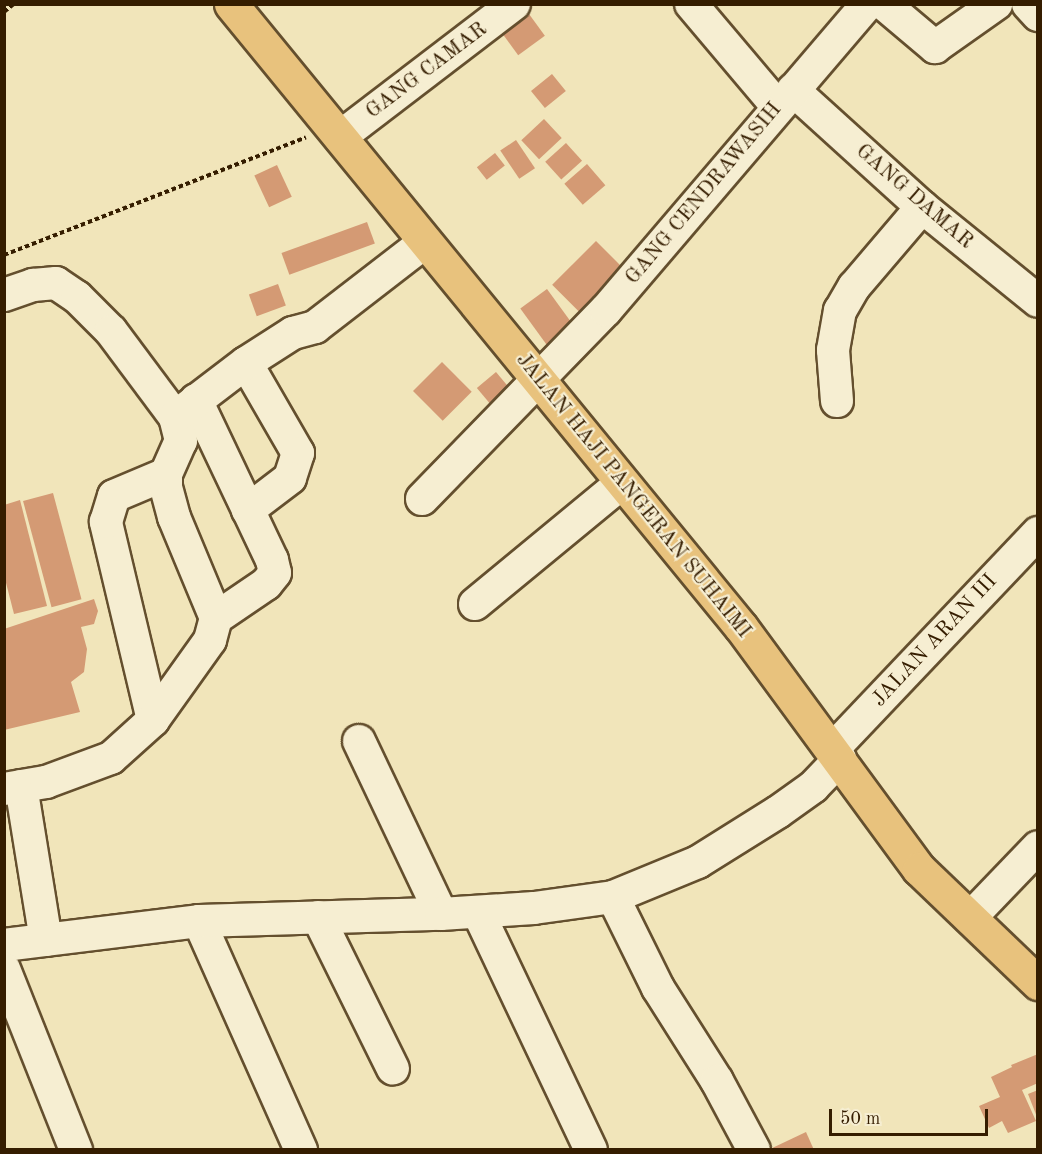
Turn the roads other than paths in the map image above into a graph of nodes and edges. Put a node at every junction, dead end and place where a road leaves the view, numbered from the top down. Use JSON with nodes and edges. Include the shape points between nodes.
{"nodes":[{"id":1,"x":231,"y":4,"type":"edge"},
{"id":2,"x":514,"y":4,"type":"edge"},
{"id":3,"x":691,"y":4,"type":"edge"},
{"id":4,"x":867,"y":4,"type":"edge"},
{"id":5,"x":884,"y":4,"type":"edge"},
{"id":6,"x":996,"y":4,"type":"edge"},
{"id":7,"x":1028,"y":4,"type":"edge"},
{"id":8,"x":1038,"y":15,"type":"edge"},
{"id":9,"x":786,"y":98,"type":"junction"},
{"id":10,"x":335,"y":132,"type":"junction"},
{"id":11,"x":922,"y":207,"type":"junction"},
{"id":12,"x":420,"y":236,"type":"junction"},
{"id":13,"x":4,"y":295,"type":"edge"},
{"id":14,"x":1038,"y":301,"type":"edge"},
{"id":15,"x":246,"y":363,"type":"junction"},
{"id":16,"x":536,"y":378,"type":"junction"},
{"id":17,"x":837,"y":401,"type":"dead end"},
{"id":18,"x":186,"y":409,"type":"junction"},
{"id":19,"x":166,"y":474,"type":"junction"},
{"id":20,"x":622,"y":483,"type":"junction"},
{"id":21,"x":422,"y":499,"type":"dead end"},
{"id":22,"x":248,"y":510,"type":"junction"},
{"id":23,"x":1038,"y":532,"type":"edge"},
{"id":24,"x":475,"y":604,"type":"dead end"},
{"id":25,"x":216,"y":618,"type":"junction"},
{"id":26,"x":153,"y":720,"type":"junction"},
{"id":27,"x":359,"y":741,"type":"dead end"},
{"id":28,"x":836,"y":754,"type":"junction"},
{"id":29,"x":13,"y":788,"type":"edge"},
{"id":30,"x":1038,"y":847,"type":"edge"},
{"id":31,"x":613,"y":897,"type":"junction"},
{"id":32,"x":478,"y":912,"type":"junction"},
{"id":33,"x":441,"y":914,"type":"junction"},
{"id":34,"x":318,"y":917,"type":"junction"},
{"id":35,"x":970,"y":918,"type":"junction"},
{"id":36,"x":199,"y":921,"type":"junction"},
{"id":37,"x":45,"y":940,"type":"junction"},
{"id":38,"x":4,"y":945,"type":"edge"},
{"id":39,"x":4,"y":969,"type":"edge"},
{"id":40,"x":1038,"y":983,"type":"edge"},
{"id":41,"x":393,"y":1069,"type":"dead end"},
{"id":42,"x":76,"y":1149,"type":"edge"},
{"id":43,"x":301,"y":1149,"type":"edge"},
{"id":44,"x":591,"y":1149,"type":"edge"},
{"id":45,"x":754,"y":1149,"type":"edge"}],
"edges":[{"from":1,"to":10,"type":"main road","name":"JALAN HAJI PANGERAN SUHAIMI"},
{"from":2,"to":10,"type":"street","name":"GANG CAMAR"},
{"from":3,"to":9,"type":"street","name":"GANG DAMAR"},
{"from":4,"to":9,"type":"street","name":"GANG CENDRAWASIH"},
{"from":5,"to":6,"type":"street","via":[[935,47]]},
{"from":7,"to":8,"type":"street"},
{"from":9,"to":11,"type":"street","name":"GANG DAMAR"},
{"from":9,"to":16,"type":"street","name":"GANG CENDRAWASIH","via":[[606,310]]},
{"from":10,"to":12,"type":"main road","name":"JALAN HAJI PANGERAN SUHAIMI"},
{"from":11,"to":14,"type":"street","name":"GANG DAMAR"},
{"from":11,"to":17,"type":"street","via":[[854,287],[840,311],[833,350]]},
{"from":12,"to":15,"type":"street","via":[[305,312],[293,333]]},
{"from":12,"to":16,"type":"main road","name":"JALAN HAJI PANGERAN SUHAIMI"},
{"from":13,"to":18,"type":"street","via":[[33,285],[56,283],[77,297]]},
{"from":15,"to":18,"type":"street"},
{"from":15,"to":22,"type":"street","via":[[298,453],[290,478]]},
{"from":16,"to":20,"type":"main road","name":"JALAN HAJI PANGERAN SUHAIMI"},
{"from":16,"to":21,"type":"street","name":"GANG CENDRAWASIH"},
{"from":18,"to":19,"type":"street","via":[[177,458]]},
{"from":18,"to":22,"type":"street"},
{"from":19,"to":25,"type":"street","via":[[174,517]]},
{"from":19,"to":26,"type":"street","via":[[114,496],[106,522]]},
{"from":20,"to":24,"type":"street"},
{"from":20,"to":28,"type":"main road","name":"JALAN HAJI PANGERAN SUHAIMI","via":[[741,627]]},
{"from":22,"to":25,"type":"street","via":[[272,560],[274,573],[266,584]]},
{"from":23,"to":28,"type":"street","name":"JALAN ARAN III"},
{"from":25,"to":26,"type":"street","via":[[210,640]]},
{"from":26,"to":29,"type":"street","via":[[111,758],[46,782]]},
{"from":27,"to":33,"type":"street"},
{"from":28,"to":31,"type":"street","name":"JALAN ARAN III","via":[[813,786],[778,812],[698,862]]},
{"from":28,"to":35,"type":"main road","name":"JALAN HAJI PANGERAN SUHAIMI","via":[[912,860]]},
{"from":29,"to":37,"type":"street"},
{"from":30,"to":35,"type":"street"},
{"from":31,"to":32,"type":"street","name":"JALAN ARAN III"},
{"from":31,"to":45,"type":"street","via":[[658,988],[717,1081]]},
{"from":32,"to":33,"type":"street","name":"JALAN ARAN III"},
{"from":32,"to":44,"type":"street"},
{"from":33,"to":34,"type":"street","name":"JALAN ARAN III"},
{"from":34,"to":36,"type":"street","name":"JALAN ARAN III"},
{"from":34,"to":41,"type":"street"},
{"from":35,"to":40,"type":"main road","name":"JALAN HAJI PANGERAN SUHAIMI"},
{"from":36,"to":37,"type":"street","name":"JALAN ARAN III"},
{"from":36,"to":43,"type":"street"},
{"from":37,"to":38,"type":"street","name":"JALAN ARAN III"},
{"from":39,"to":42,"type":"street"}]}
